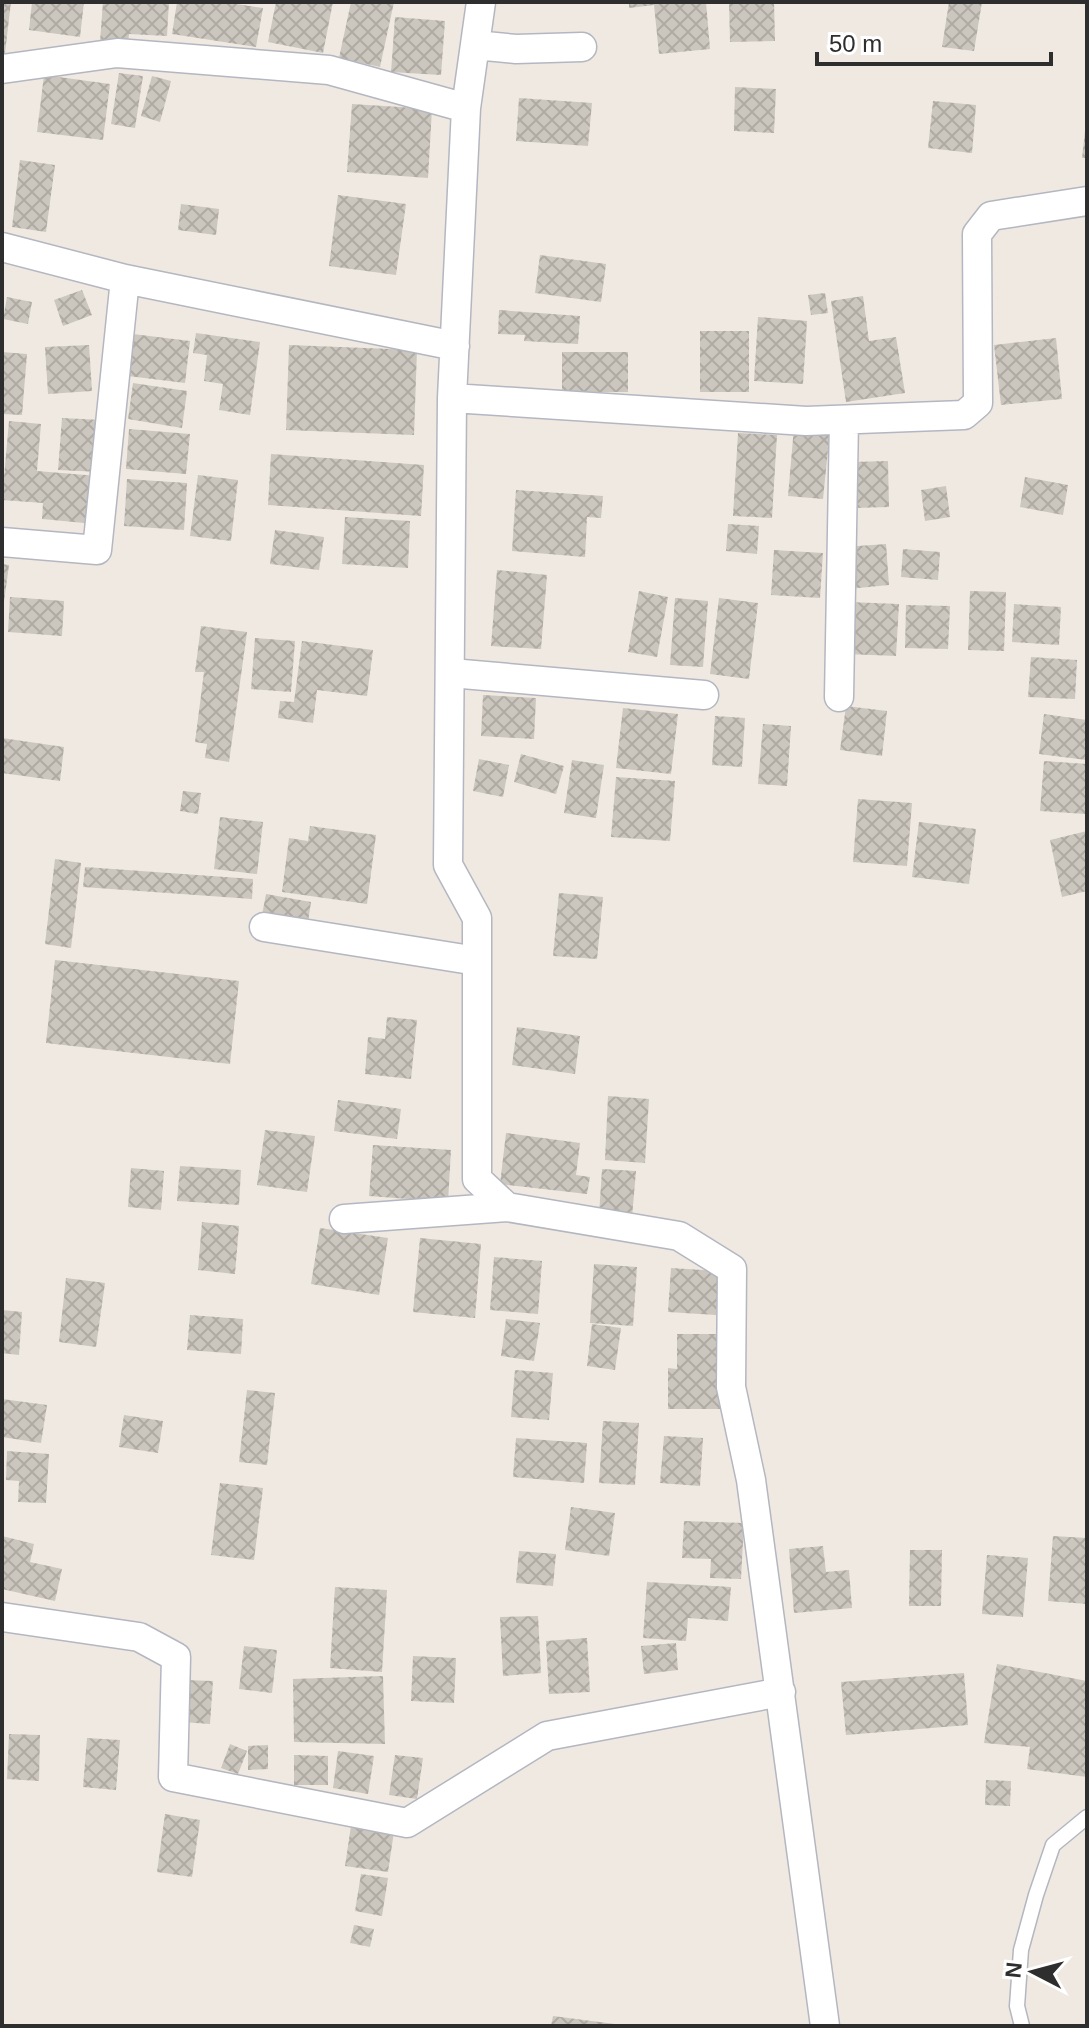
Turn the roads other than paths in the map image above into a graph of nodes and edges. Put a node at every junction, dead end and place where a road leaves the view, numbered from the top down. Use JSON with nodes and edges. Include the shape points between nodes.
{"nodes":[{"id":1,"x":481,"y":2,"type":"edge"},
{"id":2,"x":475,"y":45,"type":"junction"},
{"id":3,"x":582,"y":47,"type":"dead end"},
{"id":4,"x":2,"y":69,"type":"edge"},
{"id":5,"x":466,"y":108,"type":"junction"},
{"id":6,"x":1087,"y":201,"type":"edge"},
{"id":7,"x":2,"y":247,"type":"edge"},
{"id":8,"x":125,"y":279,"type":"junction"},
{"id":9,"x":455,"y":346,"type":"junction"},
{"id":10,"x":452,"y":398,"type":"junction"},
{"id":11,"x":844,"y":420,"type":"junction"},
{"id":12,"x":2,"y":542,"type":"edge"},
{"id":13,"x":451,"y":673,"type":"junction"},
{"id":14,"x":704,"y":695,"type":"dead end"},
{"id":15,"x":839,"y":697,"type":"dead end"},
{"id":16,"x":264,"y":927,"type":"dead end"},
{"id":17,"x":477,"y":961,"type":"junction"},
{"id":18,"x":507,"y":1207,"type":"junction"},
{"id":19,"x":344,"y":1219,"type":"dead end"},
{"id":20,"x":2,"y":1617,"type":"edge"},
{"id":21,"x":781,"y":1692,"type":"junction"},
{"id":22,"x":1087,"y":1817,"type":"edge"},
{"id":23,"x":825,"y":2026,"type":"edge"},
{"id":24,"x":1022,"y":2026,"type":"edge"}],
"edges":[{"from":1,"to":2,"type":"street"},
{"from":2,"to":3,"type":"street"},
{"from":2,"to":5,"type":"street"},
{"from":4,"to":5,"type":"street","via":[[117,53],[329,70]]},
{"from":5,"to":9,"type":"street"},
{"from":6,"to":11,"type":"street","via":[[991,216],[977,234],[978,403],[964,415]]},
{"from":7,"to":8,"type":"street"},
{"from":8,"to":9,"type":"street"},
{"from":8,"to":12,"type":"street","via":[[97,550]]},
{"from":9,"to":10,"type":"street"},
{"from":10,"to":11,"type":"street"},
{"from":10,"to":13,"type":"street"},
{"from":11,"to":15,"type":"street"},
{"from":13,"to":14,"type":"street"},
{"from":13,"to":17,"type":"street","via":[[448,865],[477,918]]},
{"from":16,"to":17,"type":"street"},
{"from":17,"to":18,"type":"street","via":[[477,1179]]},
{"from":18,"to":19,"type":"street"},
{"from":18,"to":21,"type":"street","via":[[679,1236],[732,1269],[731,1387],[751,1480]]},
{"from":20,"to":21,"type":"street","via":[[139,1637],[176,1657],[173,1777],[407,1823],[547,1736]]},
{"from":21,"to":23,"type":"street"},
{"from":22,"to":24,"type":"lane","via":[[1053,1845],[1036,1895],[1021,1950],[1017,2006]]}]}
